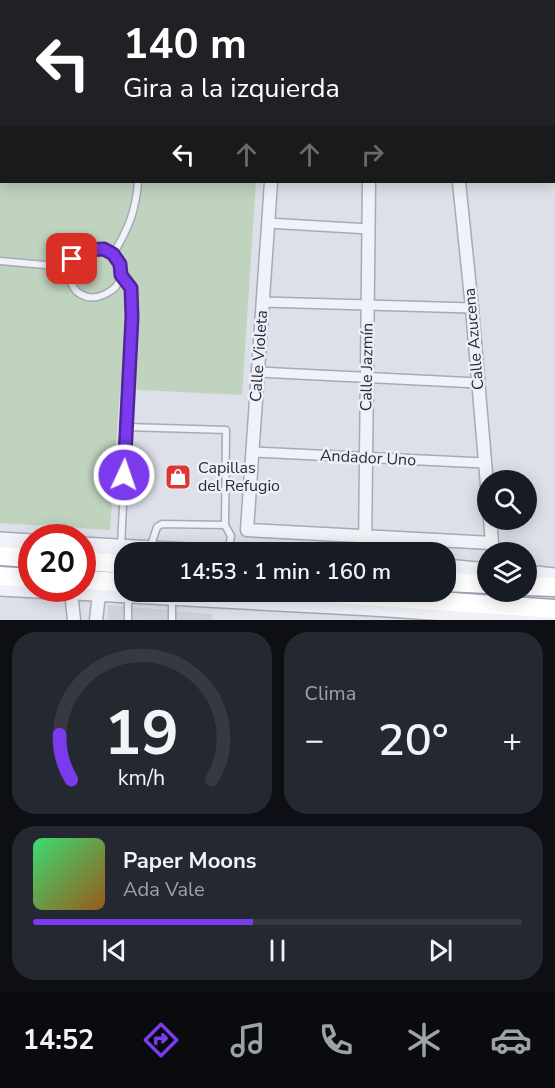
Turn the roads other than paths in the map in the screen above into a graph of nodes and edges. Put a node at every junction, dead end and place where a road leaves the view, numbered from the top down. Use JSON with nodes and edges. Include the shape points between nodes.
{"nodes":[{"id":1,"x":138,"y":183,"type":"edge"},
{"id":2,"x":271,"y":183,"type":"edge"},
{"id":3,"x":369,"y":183,"type":"edge"},
{"id":4,"x":459,"y":183,"type":"edge"},
{"id":5,"x":268,"y":224,"type":"junction"},
{"id":6,"x":369,"y":229,"type":"junction"},
{"id":7,"x":113,"y":254,"type":"junction"},
{"id":8,"x":0,"y":261,"type":"edge"},
{"id":9,"x":68,"y":267,"type":"junction"},
{"id":10,"x":121,"y":275,"type":"junction"},
{"id":11,"x":263,"y":302,"type":"junction"},
{"id":12,"x":368,"y":305,"type":"junction"},
{"id":13,"x":472,"y":308,"type":"junction"},
{"id":14,"x":258,"y":372,"type":"junction"},
{"id":15,"x":367,"y":378,"type":"junction"},
{"id":16,"x":478,"y":383,"type":"junction"},
{"id":17,"x":127,"y":427,"type":"junction"},
{"id":18,"x":252,"y":452,"type":"junction"},
{"id":19,"x":366,"y":458,"type":"junction"},
{"id":20,"x":484,"y":463,"type":"junction"},
{"id":21,"x":485,"y":470,"type":"edge"},
{"id":22,"x":225,"y":525,"type":"junction"},
{"id":23,"x":491,"y":530,"type":"edge"},
{"id":24,"x":366,"y":537,"type":"junction"},
{"id":25,"x":0,"y":540,"type":"edge"},
{"id":26,"x":18,"y":541,"type":"edge"},
{"id":27,"x":123,"y":542,"type":"edge"},
{"id":28,"x":152,"y":542,"type":"edge"},
{"id":29,"x":230,"y":542,"type":"edge"},
{"id":30,"x":366,"y":542,"type":"edge"},
{"id":31,"x":96,"y":548,"type":"edge"},
{"id":32,"x":114,"y":553,"type":"edge"},
{"id":33,"x":0,"y":556,"type":"edge"},
{"id":34,"x":114,"y":556,"type":"edge"},
{"id":35,"x":18,"y":557,"type":"edge"},
{"id":36,"x":96,"y":559,"type":"edge"},
{"id":37,"x":456,"y":568,"type":"edge"},
{"id":38,"x":477,"y":569,"type":"edge"},
{"id":39,"x":0,"y":576,"type":"edge"},
{"id":40,"x":555,"y":576,"type":"edge"},
{"id":41,"x":18,"y":577,"type":"edge"},
{"id":42,"x":537,"y":579,"type":"edge"},
{"id":43,"x":456,"y":582,"type":"edge"},
{"id":44,"x":537,"y":582,"type":"edge"},
{"id":45,"x":477,"y":583,"type":"edge"},
{"id":46,"x":96,"y":587,"type":"edge"},
{"id":47,"x":555,"y":587,"type":"edge"},
{"id":48,"x":0,"y":588,"type":"edge"},
{"id":49,"x":18,"y":588,"type":"edge"},
{"id":50,"x":114,"y":588,"type":"edge"},
{"id":51,"x":114,"y":591,"type":"edge"},
{"id":52,"x":96,"y":593,"type":"edge"},
{"id":53,"x":99,"y":594,"type":"junction"},
{"id":54,"x":76,"y":602,"type":"edge"},
{"id":55,"x":127,"y":602,"type":"edge"},
{"id":56,"x":172,"y":602,"type":"edge"},
{"id":57,"x":323,"y":602,"type":"edge"},
{"id":58,"x":386,"y":602,"type":"edge"},
{"id":59,"x":555,"y":609,"type":"edge"},
{"id":60,"x":519,"y":612,"type":"junction"},
{"id":61,"x":374,"y":614,"type":"edge"},
{"id":62,"x":74,"y":620,"type":"edge"},
{"id":63,"x":96,"y":620,"type":"edge"},
{"id":64,"x":128,"y":620,"type":"edge"},
{"id":65,"x":172,"y":620,"type":"edge"},
{"id":66,"x":548,"y":620,"type":"edge"}],
"edges":[{"from":1,"to":7,"type":"lane","via":[[128,229]]},
{"from":2,"to":5,"type":"street","name":"Calle Violeta"},
{"from":3,"to":6,"type":"street","name":"Calle Jazmín"},
{"from":4,"to":13,"type":"street","name":"Calle Azucena"},
{"from":5,"to":6,"type":"street"},
{"from":5,"to":11,"type":"street","name":"Calle Violeta"},
{"from":6,"to":12,"type":"street","name":"Calle Jazmín"},
{"from":7,"to":9,"type":"lane","via":[[104,249],[84,250]]},
{"from":7,"to":10,"type":"lane"},
{"from":8,"to":9,"type":"lane"},
{"from":9,"to":10,"type":"lane","via":[[71,282],[87,297],[108,294],[118,285]]},
{"from":10,"to":17,"type":"lane","via":[[131,288]]},
{"from":11,"to":12,"type":"street"},
{"from":11,"to":14,"type":"street","name":"Calle Violeta"},
{"from":12,"to":13,"type":"street"},
{"from":12,"to":15,"type":"street","name":"Calle Jazmín"},
{"from":13,"to":16,"type":"street","name":"Calle Azucena"},
{"from":14,"to":15,"type":"street"},
{"from":14,"to":18,"type":"street","name":"Calle Violeta"},
{"from":15,"to":16,"type":"street"},
{"from":15,"to":19,"type":"street","name":"Calle Jazmín"},
{"from":16,"to":20,"type":"street","name":"Calle Azucena"},
{"from":17,"to":22,"type":"lane","via":[[226,430]]},
{"from":17,"to":27,"type":"lane"},
{"from":18,"to":19,"type":"street","name":"Andador Uno"},
{"from":18,"to":24,"type":"street","name":"Calle Violeta","via":[[247,530]]},
{"from":19,"to":20,"type":"street","name":"Andador Uno"},
{"from":19,"to":24,"type":"street","name":"Calle Jazmín"},
{"from":20,"to":21,"type":"street","name":"Calle Azucena"},
{"from":22,"to":28,"type":"lane","via":[[162,524]]},
{"from":22,"to":29,"type":"lane"},
{"from":23,"to":24,"type":"street","via":[[492,543]]},
{"from":24,"to":30,"type":"street","name":"Calle Jazmín"},
{"from":25,"to":26,"type":"street"},
{"from":31,"to":32,"type":"street"},
{"from":33,"to":35,"type":"main road"},
{"from":34,"to":36,"type":"main road"},
{"from":37,"to":38,"type":"street"},
{"from":39,"to":41,"type":"main road"},
{"from":40,"to":42,"type":"street"},
{"from":43,"to":45,"type":"main road"},
{"from":44,"to":47,"type":"main road"},
{"from":46,"to":50,"type":"main road"},
{"from":48,"to":49,"type":"street"},
{"from":51,"to":53,"type":"street"},
{"from":52,"to":53,"type":"street"},
{"from":53,"to":63,"type":"street"},
{"from":54,"to":62,"type":"street"},
{"from":55,"to":64,"type":"lane"},
{"from":56,"to":65,"type":"lane"},
{"from":57,"to":61,"type":"street"},
{"from":58,"to":60,"type":"main road"},
{"from":59,"to":60,"type":"main road"},
{"from":60,"to":61,"type":"street"},
{"from":60,"to":66,"type":"street"}]}
